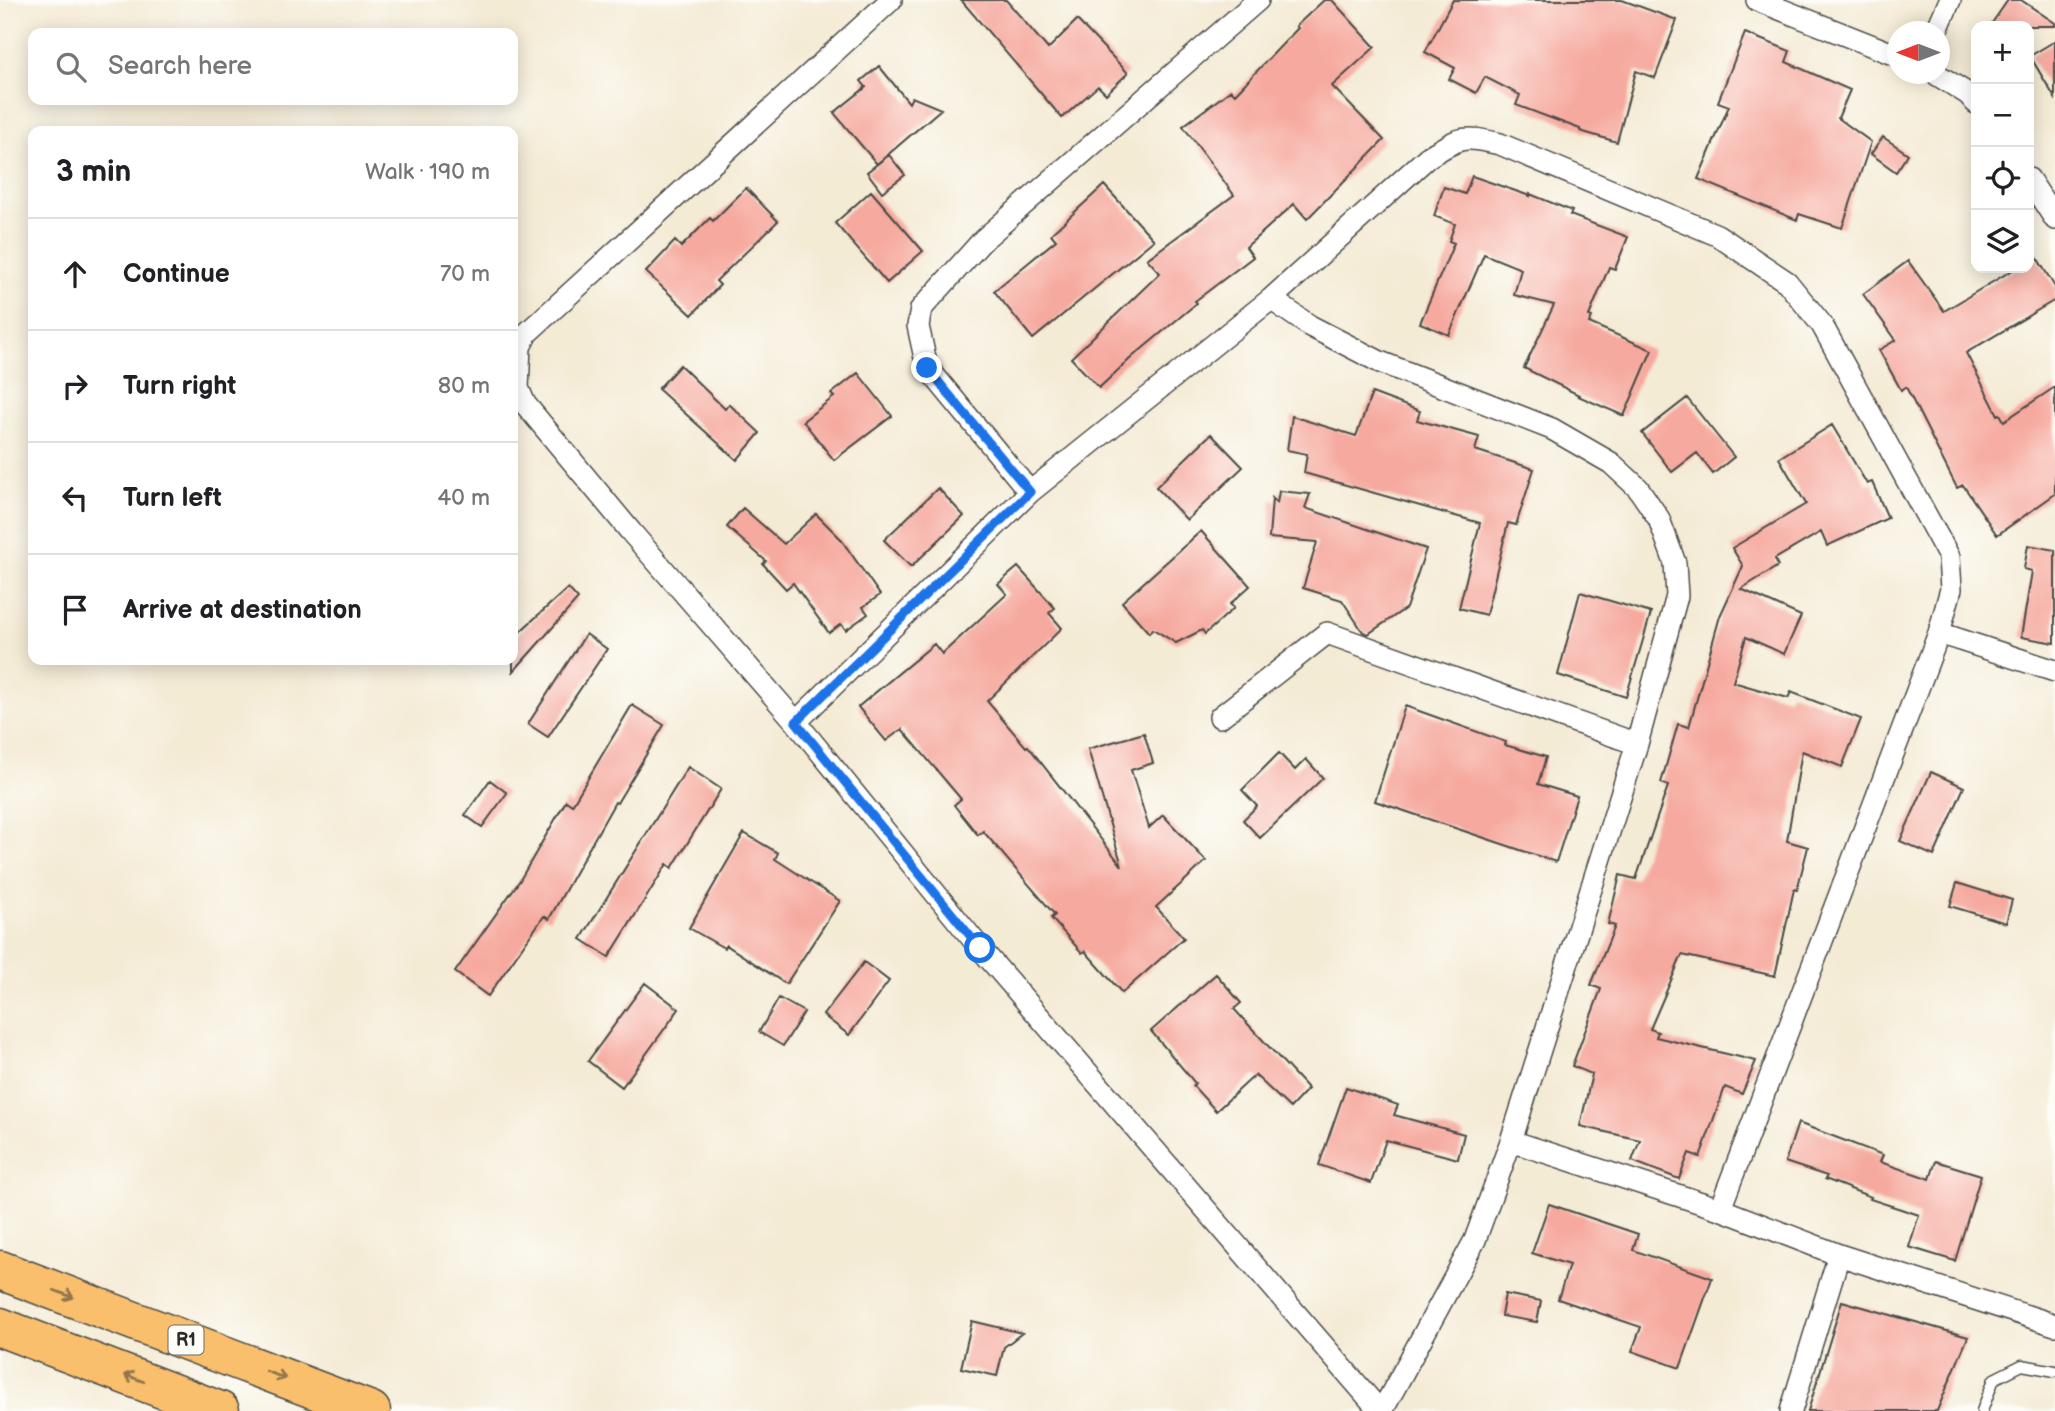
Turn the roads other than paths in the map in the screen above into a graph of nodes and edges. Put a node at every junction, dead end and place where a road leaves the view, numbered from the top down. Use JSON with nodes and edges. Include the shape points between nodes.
{"nodes":[{"id":1,"x":891,"y":0,"type":"edge"},
{"id":2,"x":1258,"y":0,"type":"edge"},
{"id":3,"x":1757,"y":0,"type":"edge"},
{"id":4,"x":1950,"y":0,"type":"edge"},
{"id":5,"x":1941,"y":21,"type":"edge"},
{"id":6,"x":1887,"y":52,"type":"edge"},
{"id":7,"x":1950,"y":83,"type":"edge"},
{"id":8,"x":1971,"y":97,"type":"edge"},
{"id":9,"x":2034,"y":187,"type":"edge"},
{"id":10,"x":2055,"y":219,"type":"edge"},
{"id":11,"x":1271,"y":299,"type":"junction"},
{"id":12,"x":518,"y":374,"type":"edge"},
{"id":13,"x":518,"y":390,"type":"edge"},
{"id":14,"x":1030,"y":492,"type":"junction"},
{"id":15,"x":1939,"y":633,"type":"junction"},
{"id":16,"x":2055,"y":671,"type":"edge"},
{"id":17,"x":1220,"y":717,"type":"dead end"},
{"id":18,"x":796,"y":722,"type":"junction"},
{"id":19,"x":1636,"y":744,"type":"junction"},
{"id":20,"x":1511,"y":1141,"type":"junction"},
{"id":21,"x":1720,"y":1209,"type":"junction"},
{"id":22,"x":1839,"y":1255,"type":"junction"},
{"id":23,"x":0,"y":1270,"type":"edge"},
{"id":24,"x":2055,"y":1325,"type":"edge"},
{"id":25,"x":0,"y":1327,"type":"edge"},
{"id":26,"x":2055,"y":1371,"type":"edge"},
{"id":27,"x":220,"y":1411,"type":"edge"},
{"id":28,"x":371,"y":1411,"type":"edge"},
{"id":29,"x":1381,"y":1411,"type":"edge"},
{"id":30,"x":1791,"y":1411,"type":"edge"},
{"id":31,"x":1982,"y":1411,"type":"edge"}],
"edges":[{"from":1,"to":12,"type":"street","via":[[527,333],[520,347]]},
{"from":2,"to":14,"type":"street","via":[[983,240],[921,309],[918,326],[927,368]]},
{"from":3,"to":6,"type":"street"},
{"from":4,"to":5,"type":"street"},
{"from":7,"to":8,"type":"street"},
{"from":9,"to":10,"type":"street"},
{"from":11,"to":14,"type":"street"},
{"from":11,"to":15,"type":"street","via":[[1428,157],[1467,137],[1500,144],[1717,235],[1787,282],[1822,325],[1949,557],[1951,589]]},
{"from":11,"to":19,"type":"street","via":[[1310,326],[1380,362],[1552,429],[1611,463],[1638,488],[1660,519],[1675,563],[1677,596]]},
{"from":13,"to":18,"type":"street","via":[[631,532]]},
{"from":14,"to":18,"type":"street"},
{"from":15,"to":16,"type":"street"},
{"from":15,"to":21,"type":"street"},
{"from":17,"to":19,"type":"street","via":[[1327,633]]},
{"from":18,"to":29,"type":"street","via":[[980,948]]},
{"from":19,"to":20,"type":"street"},
{"from":20,"to":21,"type":"street"},
{"from":20,"to":29,"type":"street","via":[[1475,1240]]},
{"from":21,"to":22,"type":"street"},
{"from":22,"to":24,"type":"street"},
{"from":22,"to":30,"type":"street"},
{"from":23,"to":28,"type":"highway","number":"R1","one_way":true},
{"from":27,"to":25,"type":"highway","one_way":true},
{"from":26,"to":31,"type":"lane","via":[[2022,1365],[1994,1378]]}]}
